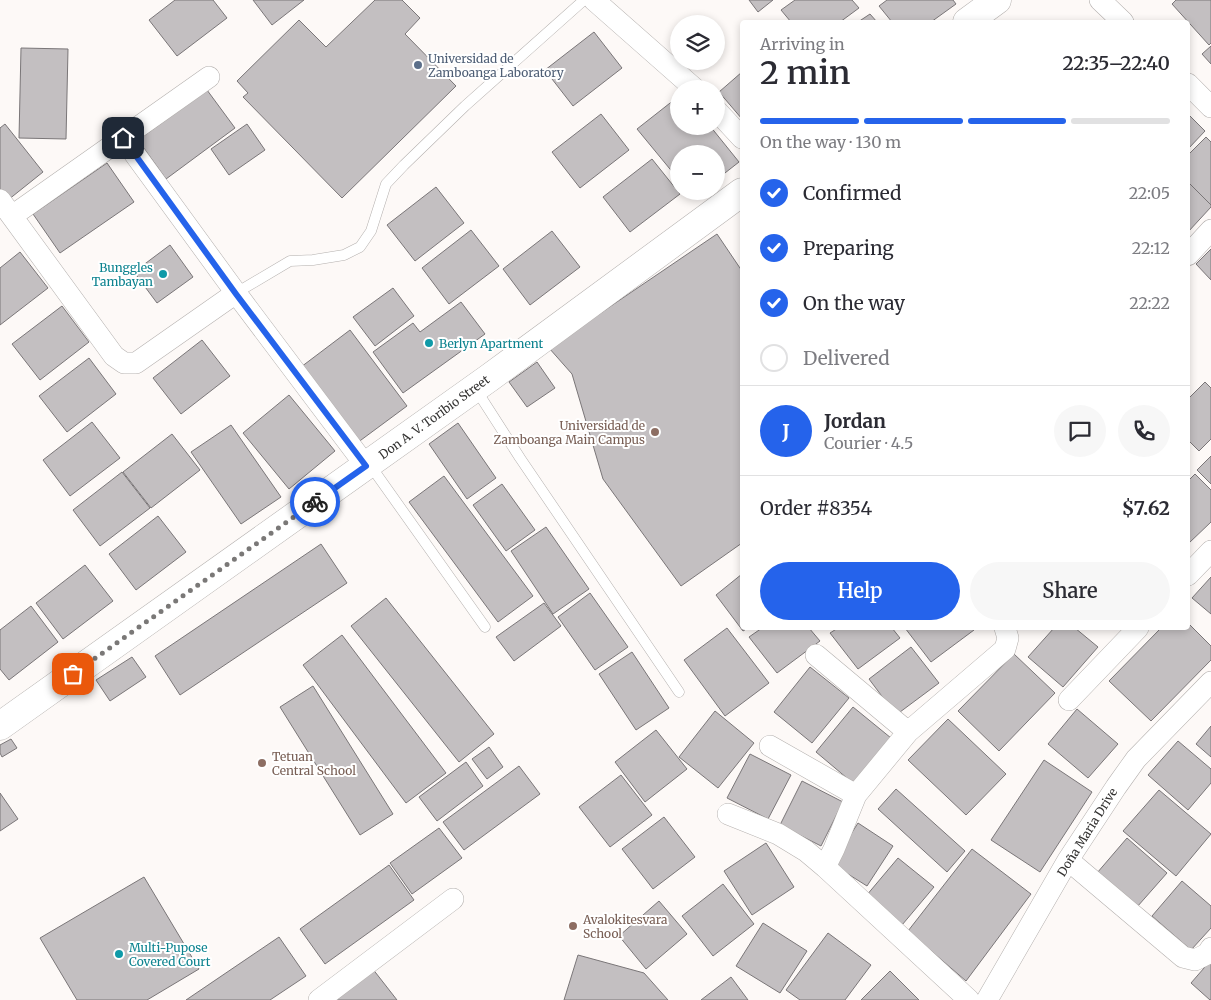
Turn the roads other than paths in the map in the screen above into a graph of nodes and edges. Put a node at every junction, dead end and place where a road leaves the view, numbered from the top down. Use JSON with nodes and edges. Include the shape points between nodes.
{"nodes":[{"id":1,"x":584,"y":0,"type":"edge"},
{"id":2,"x":594,"y":0,"type":"edge"},
{"id":3,"x":997,"y":0,"type":"edge"},
{"id":4,"x":1100,"y":0,"type":"edge"},
{"id":5,"x":970,"y":20,"type":"edge"},
{"id":6,"x":1121,"y":20,"type":"edge"},
{"id":7,"x":209,"y":77,"type":"dead end"},
{"id":8,"x":685,"y":80,"type":"edge"},
{"id":9,"x":1190,"y":86,"type":"edge"},
{"id":10,"x":1211,"y":107,"type":"edge"},
{"id":11,"x":725,"y":120,"type":"edge"},
{"id":12,"x":740,"y":136,"type":"edge"},
{"id":13,"x":123,"y":138,"type":"junction"},
{"id":14,"x":740,"y":193,"type":"edge"},
{"id":15,"x":6,"y":208,"type":"edge"},
{"id":16,"x":1211,"y":230,"type":"edge"},
{"id":17,"x":1190,"y":253,"type":"edge"},
{"id":18,"x":236,"y":294,"type":"junction"},
{"id":19,"x":475,"y":388,"type":"junction"},
{"id":20,"x":367,"y":465,"type":"junction"},
{"id":21,"x":1211,"y":551,"type":"edge"},
{"id":22,"x":1190,"y":574,"type":"edge"},
{"id":23,"x":485,"y":628,"type":"dead end"},
{"id":24,"x":1006,"y":630,"type":"edge"},
{"id":25,"x":1136,"y":630,"type":"edge"},
{"id":26,"x":816,"y":654,"type":"dead end"},
{"id":27,"x":1211,"y":682,"type":"edge"},
{"id":28,"x":679,"y":692,"type":"dead end"},
{"id":29,"x":1069,"y":700,"type":"dead end"},
{"id":30,"x":0,"y":726,"type":"edge"},
{"id":31,"x":908,"y":732,"type":"junction"},
{"id":32,"x":770,"y":746,"type":"dead end"},
{"id":33,"x":856,"y":795,"type":"junction"},
{"id":34,"x":728,"y":814,"type":"dead end"},
{"id":35,"x":1068,"y":860,"type":"junction"},
{"id":36,"x":825,"y":867,"type":"junction"},
{"id":37,"x":453,"y":899,"type":"dead end"},
{"id":38,"x":1211,"y":948,"type":"edge"},
{"id":39,"x":319,"y":1000,"type":"edge"},
{"id":40,"x":968,"y":1000,"type":"edge"},
{"id":41,"x":987,"y":1000,"type":"edge"}],
"edges":[{"from":1,"to":18,"type":"lane","via":[[464,106],[386,184],[371,232],[360,247],[344,255],[290,261]]},
{"from":2,"to":8,"type":"street"},
{"from":3,"to":5,"type":"street"},
{"from":4,"to":6,"type":"street"},
{"from":7,"to":13,"type":"street"},
{"from":9,"to":10,"type":"street"},
{"from":11,"to":12,"type":"street"},
{"from":13,"to":15,"type":"street"},
{"from":13,"to":18,"type":"street"},
{"from":14,"to":19,"type":"street","name":"Don A. V. Toribio Street"},
{"from":15,"to":18,"type":"street","via":[[114,356],[124,363],[136,363]]},
{"from":16,"to":17,"type":"street"},
{"from":18,"to":20,"type":"street"},
{"from":19,"to":20,"type":"street","name":"Don A. V. Toribio Street"},
{"from":19,"to":28,"type":"lane"},
{"from":20,"to":23,"type":"lane"},
{"from":20,"to":30,"type":"street","name":"Don A. V. Toribio Street"},
{"from":21,"to":22,"type":"street"},
{"from":24,"to":31,"type":"street","via":[[1008,638],[1005,649]]},
{"from":25,"to":29,"type":"street"},
{"from":26,"to":31,"type":"street"},
{"from":27,"to":35,"type":"street","name":"Doña Maria Drive","via":[[1136,759]]},
{"from":31,"to":33,"type":"street"},
{"from":32,"to":33,"type":"street"},
{"from":33,"to":36,"type":"street"},
{"from":34,"to":36,"type":"street","via":[[778,834],[806,850]]},
{"from":35,"to":38,"type":"street","via":[[1183,957],[1195,960]]},
{"from":35,"to":41,"type":"street","name":"Doña Maria Drive"},
{"from":36,"to":40,"type":"street"},
{"from":37,"to":39,"type":"street"}]}
